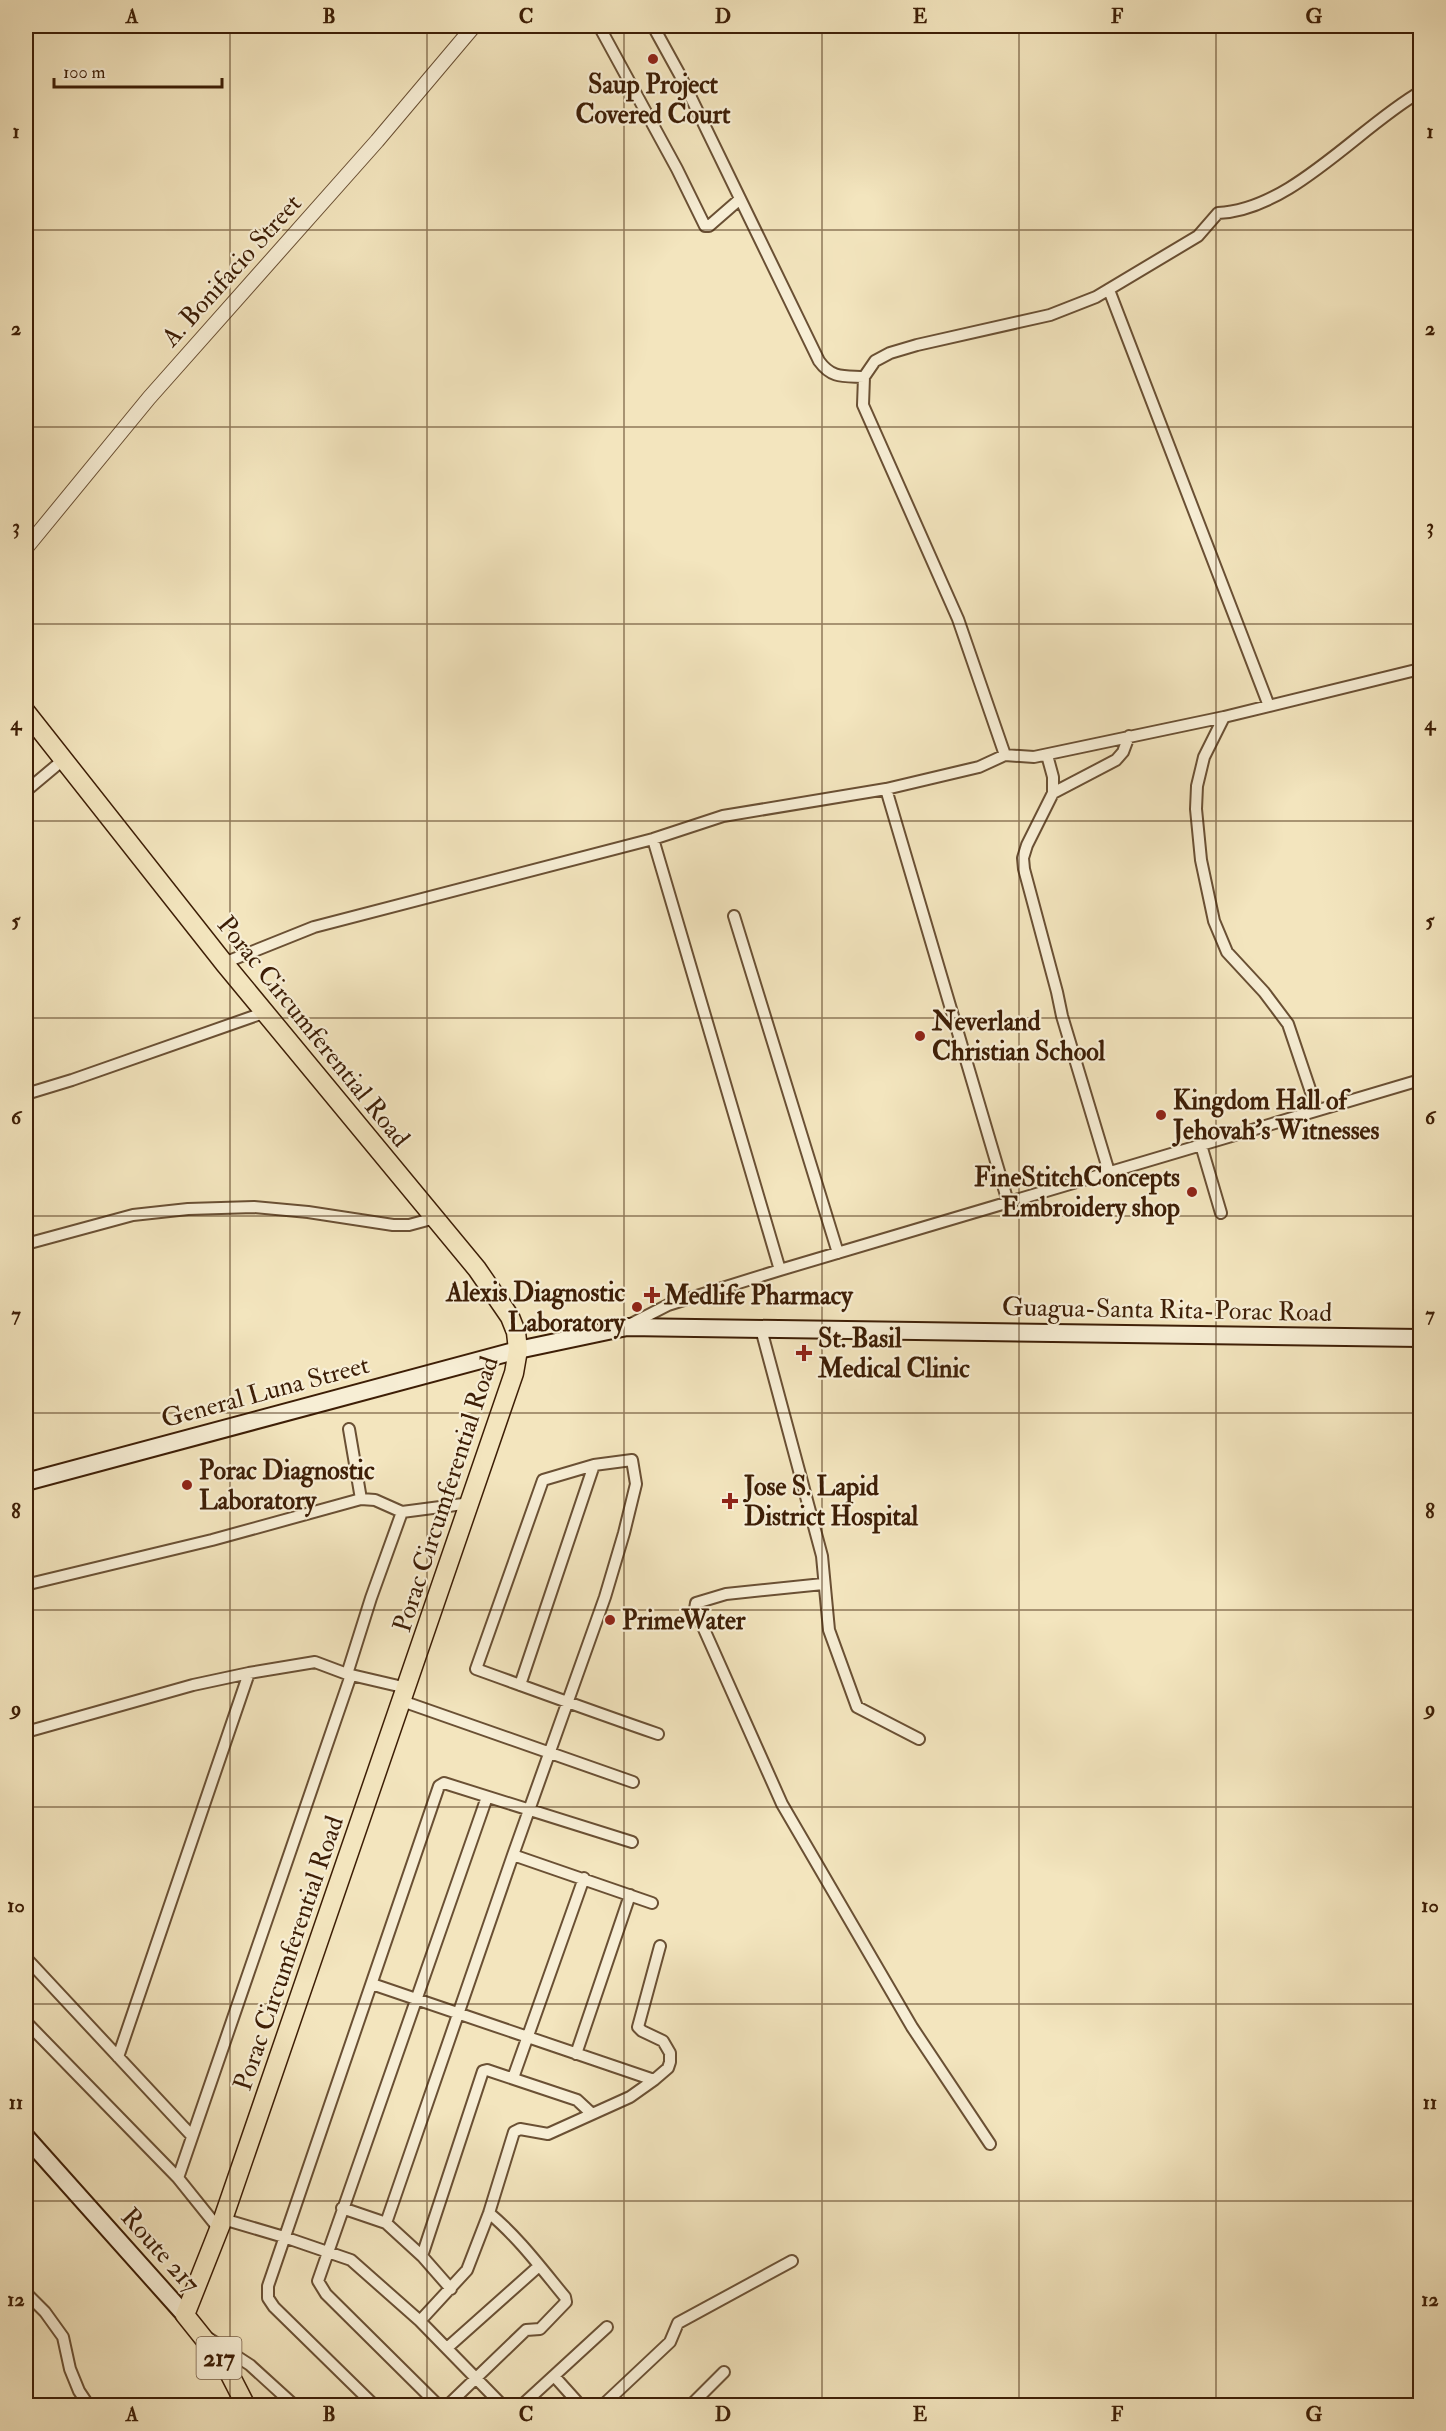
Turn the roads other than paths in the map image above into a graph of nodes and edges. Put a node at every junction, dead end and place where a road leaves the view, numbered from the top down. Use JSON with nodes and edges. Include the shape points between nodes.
{"nodes":[{"id":1,"x":474,"y":26,"type":"edge"},
{"id":2,"x":599,"y":26,"type":"edge"},
{"id":3,"x":653,"y":26,"type":"edge"},
{"id":4,"x":1420,"y":92,"type":"edge"},
{"id":5,"x":740,"y":199,"type":"junction"},
{"id":6,"x":1109,"y":290,"type":"junction"},
{"id":7,"x":864,"y":377,"type":"junction"},
{"id":8,"x":26,"y":548,"type":"edge"},
{"id":9,"x":1420,"y":669,"type":"edge"},
{"id":10,"x":1269,"y":706,"type":"junction"},
{"id":11,"x":26,"y":712,"type":"edge"},
{"id":12,"x":1224,"y":717,"type":"junction"},
{"id":13,"x":1129,"y":736,"type":"junction"},
{"id":14,"x":1005,"y":754,"type":"junction"},
{"id":15,"x":1047,"y":754,"type":"junction"},
{"id":16,"x":63,"y":760,"type":"junction"},
{"id":17,"x":886,"y":789,"type":"junction"},
{"id":18,"x":26,"y":791,"type":"edge"},
{"id":19,"x":1053,"y":793,"type":"junction"},
{"id":20,"x":653,"y":839,"type":"junction"},
{"id":21,"x":734,"y":916,"type":"dead end"},
{"id":22,"x":224,"y":963,"type":"junction"},
{"id":23,"x":266,"y":1012,"type":"junction"},
{"id":24,"x":1420,"y":1080,"type":"edge"},
{"id":25,"x":26,"y":1094,"type":"edge"},
{"id":26,"x":1317,"y":1110,"type":"junction"},
{"id":27,"x":1201,"y":1145,"type":"junction"},
{"id":28,"x":1109,"y":1172,"type":"junction"},
{"id":29,"x":1008,"y":1202,"type":"junction"},
{"id":30,"x":1221,"y":1214,"type":"dead end"},
{"id":31,"x":435,"y":1218,"type":"junction"},
{"id":32,"x":26,"y":1244,"type":"edge"},
{"id":33,"x":838,"y":1252,"type":"junction"},
{"id":34,"x":780,"y":1270,"type":"junction"},
{"id":35,"x":627,"y":1327,"type":"junction"},
{"id":36,"x":761,"y":1329,"type":"junction"},
{"id":37,"x":1420,"y":1338,"type":"edge"},
{"id":38,"x":518,"y":1350,"type":"junction"},
{"id":39,"x":349,"y":1430,"type":"dead end"},
{"id":40,"x":594,"y":1465,"type":"junction"},
{"id":41,"x":26,"y":1482,"type":"edge"},
{"id":42,"x":361,"y":1499,"type":"junction"},
{"id":43,"x":471,"y":1503,"type":"junction"},
{"id":44,"x":402,"y":1512,"type":"junction"},
{"id":45,"x":29,"y":1584,"type":"dead end"},
{"id":46,"x":823,"y":1584,"type":"junction"},
{"id":47,"x":249,"y":1673,"type":"junction"},
{"id":48,"x":349,"y":1675,"type":"junction"},
{"id":49,"x":520,"y":1685,"type":"junction"},
{"id":50,"x":404,"y":1694,"type":"junction"},
{"id":51,"x":568,"y":1702,"type":"junction"},
{"id":52,"x":26,"y":1732,"type":"edge"},
{"id":53,"x":658,"y":1734,"type":"dead end"},
{"id":54,"x":919,"y":1739,"type":"dead end"},
{"id":55,"x":550,"y":1753,"type":"junction"},
{"id":56,"x":633,"y":1782,"type":"dead end"},
{"id":57,"x":487,"y":1797,"type":"junction"},
{"id":58,"x":529,"y":1811,"type":"junction"},
{"id":59,"x":632,"y":1842,"type":"dead end"},
{"id":60,"x":513,"y":1855,"type":"junction"},
{"id":61,"x":584,"y":1878,"type":"junction"},
{"id":62,"x":630,"y":1895,"type":"junction"},
{"id":63,"x":652,"y":1903,"type":"dead end"},
{"id":64,"x":660,"y":1946,"type":"dead end"},
{"id":65,"x":26,"y":1958,"type":"edge"},
{"id":66,"x":372,"y":1984,"type":"junction"},
{"id":67,"x":417,"y":1999,"type":"junction"},
{"id":68,"x":459,"y":2013,"type":"junction"},
{"id":69,"x":26,"y":2022,"type":"edge"},
{"id":70,"x":527,"y":2038,"type":"junction"},
{"id":71,"x":576,"y":2054,"type":"junction"},
{"id":72,"x":118,"y":2057,"type":"junction"},
{"id":73,"x":513,"y":2078,"type":"junction"},
{"id":74,"x":654,"y":2080,"type":"junction"},
{"id":75,"x":591,"y":2113,"type":"junction"},
{"id":76,"x":192,"y":2136,"type":"junction"},
{"id":77,"x":26,"y":2138,"type":"edge"},
{"id":78,"x":990,"y":2144,"type":"dead end"},
{"id":79,"x":178,"y":2178,"type":"junction"},
{"id":80,"x":342,"y":2208,"type":"junction"},
{"id":81,"x":489,"y":2213,"type":"junction"},
{"id":82,"x":386,"y":2223,"type":"junction"},
{"id":83,"x":221,"y":2224,"type":"junction"},
{"id":84,"x":284,"y":2237,"type":"junction"},
{"id":85,"x":327,"y":2252,"type":"junction"},
{"id":86,"x":422,"y":2256,"type":"junction"},
{"id":87,"x":792,"y":2261,"type":"dead end"},
{"id":88,"x":539,"y":2266,"type":"junction"},
{"id":89,"x":451,"y":2289,"type":"junction"},
{"id":90,"x":26,"y":2293,"type":"edge"},
{"id":91,"x":185,"y":2315,"type":"junction"},
{"id":92,"x":420,"y":2321,"type":"junction"},
{"id":93,"x":607,"y":2327,"type":"dead end"},
{"id":94,"x":200,"y":2332,"type":"junction"},
{"id":95,"x":447,"y":2348,"type":"junction"},
{"id":96,"x":724,"y":2372,"type":"dead end"},
{"id":97,"x":554,"y":2376,"type":"junction"},
{"id":98,"x":476,"y":2378,"type":"junction"},
{"id":99,"x":88,"y":2406,"type":"edge"},
{"id":100,"x":246,"y":2406,"type":"edge"},
{"id":101,"x":295,"y":2406,"type":"edge"},
{"id":102,"x":375,"y":2406,"type":"edge"},
{"id":103,"x":439,"y":2406,"type":"edge"},
{"id":104,"x":447,"y":2406,"type":"edge"},
{"id":105,"x":502,"y":2406,"type":"edge"},
{"id":106,"x":521,"y":2406,"type":"edge"},
{"id":107,"x":581,"y":2406,"type":"edge"},
{"id":108,"x":602,"y":2406,"type":"edge"},
{"id":109,"x":690,"y":2406,"type":"edge"}],
"edges":[{"from":1,"to":8,"type":"street","name":"A. Bonifacio Street","via":[[149,398]]},
{"from":2,"to":5,"type":"street","via":[[705,226]]},
{"from":3,"to":5,"type":"street"},
{"from":4,"to":6,"type":"street","via":[[1277,196],[1235,212],[1218,213],[1198,236]]},
{"from":5,"to":7,"type":"street","via":[[827,371]]},
{"from":6,"to":7,"type":"street","via":[[1050,315],[890,353],[875,361]]},
{"from":6,"to":10,"type":"street"},
{"from":7,"to":14,"type":"street","via":[[863,405],[958,619]]},
{"from":9,"to":10,"type":"street"},
{"from":10,"to":12,"type":"street"},
{"from":11,"to":16,"type":"main road","name":"Porac Circumferential Road"},
{"from":12,"to":13,"type":"street"},
{"from":12,"to":26,"type":"street","via":[[1204,757],[1197,786],[1198,841],[1214,921],[1227,952],[1288,1024]]},
{"from":13,"to":15,"type":"street"},
{"from":13,"to":19,"type":"street","via":[[1116,760]]},
{"from":14,"to":15,"type":"street"},
{"from":14,"to":17,"type":"street","via":[[979,767]]},
{"from":15,"to":19,"type":"street"},
{"from":16,"to":18,"type":"street"},
{"from":16,"to":22,"type":"main road","name":"Porac Circumferential Road"},
{"from":17,"to":20,"type":"street","via":[[723,816]]},
{"from":17,"to":29,"type":"street"},
{"from":19,"to":28,"type":"street","via":[[1027,845],[1024,869],[1062,1016]]},
{"from":20,"to":22,"type":"street","via":[[314,927]]},
{"from":20,"to":34,"type":"street"},
{"from":21,"to":33,"type":"street"},
{"from":22,"to":23,"type":"main road","name":"Porac Circumferential Road"},
{"from":23,"to":25,"type":"street"},
{"from":23,"to":31,"type":"main road","name":"Porac Circumferential Road"},
{"from":24,"to":26,"type":"street"},
{"from":26,"to":27,"type":"street"},
{"from":27,"to":28,"type":"street"},
{"from":27,"to":30,"type":"street"},
{"from":28,"to":29,"type":"street"},
{"from":29,"to":33,"type":"street"},
{"from":31,"to":32,"type":"street","via":[[393,1225],[254,1207],[188,1209],[133,1215]]},
{"from":31,"to":38,"type":"main road","name":"Porac Circumferential Road","via":[[510,1317]]},
{"from":33,"to":34,"type":"street"},
{"from":34,"to":35,"type":"street","via":[[668,1305]]},
{"from":35,"to":36,"type":"main road","name":"Guagua-Santa Rita-Porac Road"},
{"from":35,"to":38,"type":"main road","name":"Guagua-Santa Rita-Porac Road"},
{"from":36,"to":37,"type":"main road","name":"Guagua-Santa Rita-Porac Road"},
{"from":36,"to":46,"type":"street","via":[[822,1556]]},
{"from":38,"to":41,"type":"main road","name":"General Luna Street"},
{"from":38,"to":43,"type":"main road","name":"Porac Circumferential Road"},
{"from":39,"to":42,"type":"street"},
{"from":40,"to":49,"type":"street"},
{"from":40,"to":49,"type":"street","via":[[543,1480],[476,1670]]},
{"from":40,"to":51,"type":"street","via":[[632,1461],[636,1484],[605,1597]]},
{"from":42,"to":44,"type":"street","via":[[375,1500]]},
{"from":42,"to":45,"type":"street"},
{"from":43,"to":44,"type":"street"},
{"from":43,"to":50,"type":"main road","name":"Porac Circumferential Road"},
{"from":44,"to":48,"type":"street"},
{"from":46,"to":54,"type":"street","via":[[829,1630],[857,1707]]},
{"from":46,"to":78,"type":"street","via":[[726,1594],[696,1603],[695,1609],[782,1804],[912,2027]]},
{"from":47,"to":48,"type":"street","via":[[315,1662]]},
{"from":47,"to":52,"type":"street"},
{"from":47,"to":72,"type":"street"},
{"from":48,"to":50,"type":"street"},
{"from":48,"to":76,"type":"street"},
{"from":49,"to":51,"type":"street"},
{"from":50,"to":55,"type":"street"},
{"from":50,"to":83,"type":"main road","name":"Porac Circumferential Road"},
{"from":51,"to":53,"type":"street"},
{"from":51,"to":55,"type":"street"},
{"from":55,"to":56,"type":"street"},
{"from":55,"to":58,"type":"street"},
{"from":57,"to":58,"type":"street"},
{"from":57,"to":66,"type":"street","via":[[440,1785]]},
{"from":57,"to":67,"type":"street"},
{"from":58,"to":59,"type":"street"},
{"from":58,"to":60,"type":"street"},
{"from":60,"to":61,"type":"street"},
{"from":60,"to":68,"type":"street"},
{"from":61,"to":62,"type":"street"},
{"from":61,"to":70,"type":"street"},
{"from":62,"to":63,"type":"street"},
{"from":62,"to":71,"type":"street"},
{"from":64,"to":74,"type":"street","via":[[638,2027],[663,2041],[669,2054],[669,2065]]},
{"from":65,"to":72,"type":"street"},
{"from":66,"to":67,"type":"street"},
{"from":66,"to":84,"type":"street"},
{"from":67,"to":68,"type":"street"},
{"from":67,"to":80,"type":"street"},
{"from":68,"to":70,"type":"street"},
{"from":68,"to":82,"type":"street"},
{"from":69,"to":79,"type":"street"},
{"from":70,"to":71,"type":"street"},
{"from":70,"to":73,"type":"street"},
{"from":71,"to":74,"type":"street"},
{"from":72,"to":76,"type":"street"},
{"from":73,"to":75,"type":"street","via":[[577,2100]]},
{"from":73,"to":86,"type":"street","via":[[487,2070],[482,2073]]},
{"from":74,"to":75,"type":"street","via":[[630,2097]]},
{"from":75,"to":81,"type":"street","via":[[548,2134],[515,2130]]},
{"from":76,"to":79,"type":"street"},
{"from":77,"to":91,"type":"main road","name":"Route 217","number":"217"},
{"from":79,"to":83,"type":"street"},
{"from":80,"to":82,"type":"street"},
{"from":80,"to":85,"type":"street"},
{"from":81,"to":88,"type":"street"},
{"from":81,"to":89,"type":"street","via":[[467,2270]]},
{"from":82,"to":86,"type":"street"},
{"from":83,"to":84,"type":"street"},
{"from":83,"to":91,"type":"main road","name":"Porac Circumferential Road"},
{"from":84,"to":85,"type":"street"},
{"from":84,"to":102,"type":"street","via":[[268,2286],[268,2298]]},
{"from":85,"to":92,"type":"street","via":[[351,2260]]},
{"from":85,"to":103,"type":"street","via":[[319,2276],[321,2289]]},
{"from":86,"to":89,"type":"street"},
{"from":87,"to":108,"type":"street","via":[[678,2323],[670,2342]]},
{"from":88,"to":95,"type":"street"},
{"from":88,"to":98,"type":"street","via":[[565,2297],[565,2304],[540,2329],[526,2330]]},
{"from":89,"to":92,"type":"street"},
{"from":90,"to":99,"type":"street","via":[[63,2337],[70,2369]]},
{"from":91,"to":94,"type":"main road","name":"Route 217","number":"217"},
{"from":92,"to":95,"type":"street"},
{"from":93,"to":97,"type":"street"},
{"from":94,"to":100,"type":"main road","name":"Route 217","number":"217","via":[[225,2365]]},
{"from":94,"to":101,"type":"street","via":[[250,2366]]},
{"from":95,"to":98,"type":"street"},
{"from":96,"to":109,"type":"street"},
{"from":97,"to":106,"type":"street"},
{"from":97,"to":107,"type":"street"},
{"from":98,"to":104,"type":"street"},
{"from":98,"to":105,"type":"street"}]}
